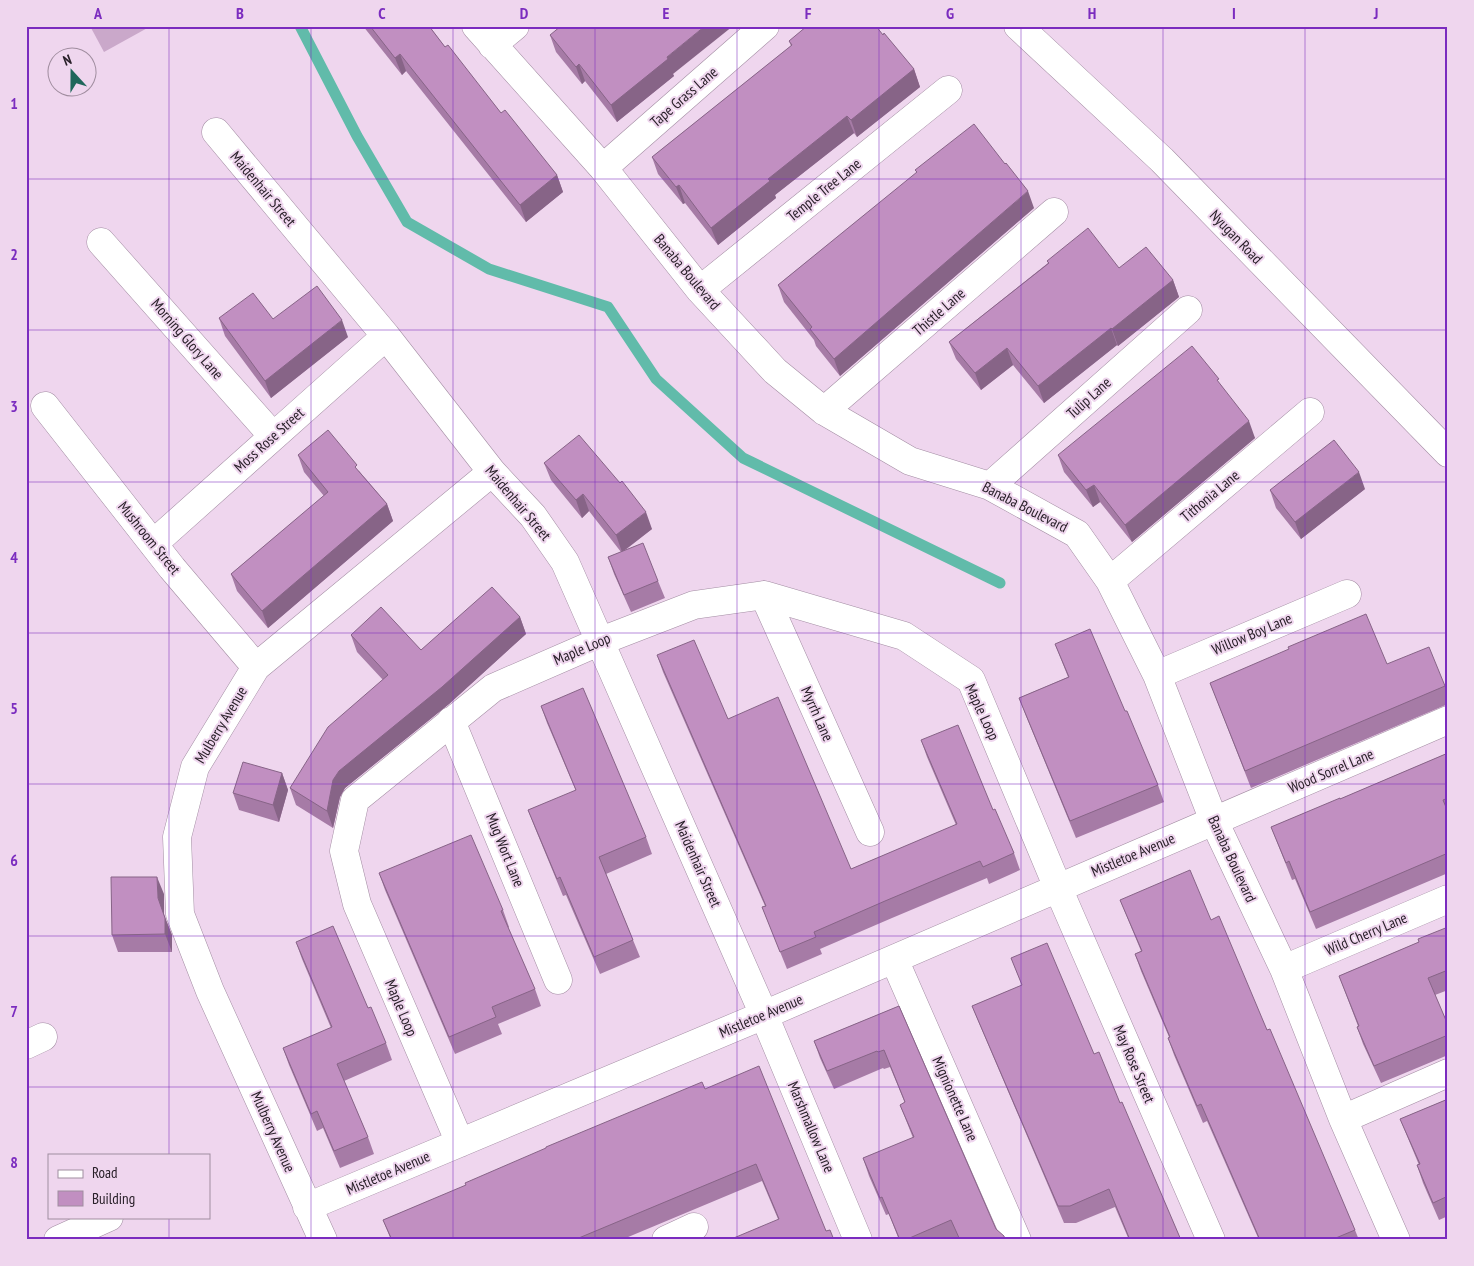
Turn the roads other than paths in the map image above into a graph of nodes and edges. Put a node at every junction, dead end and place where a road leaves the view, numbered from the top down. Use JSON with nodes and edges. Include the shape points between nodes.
{"nodes":[{"id":1,"x":515,"y":26,"type":"edge"},
{"id":2,"x":765,"y":26,"type":"edge"},
{"id":3,"x":1018,"y":26,"type":"edge"},
{"id":4,"x":484,"y":36,"type":"edge"},
{"id":5,"x":948,"y":90,"type":"dead end"},
{"id":6,"x":216,"y":132,"type":"dead end"},
{"id":7,"x":604,"y":168,"type":"junction"},
{"id":8,"x":1054,"y":212,"type":"dead end"},
{"id":9,"x":101,"y":242,"type":"dead end"},
{"id":10,"x":700,"y":290,"type":"junction"},
{"id":11,"x":1188,"y":310,"type":"dead end"},
{"id":12,"x":386,"y":336,"type":"junction"},
{"id":13,"x":45,"y":406,"type":"dead end"},
{"id":14,"x":824,"y":411,"type":"junction"},
{"id":15,"x":1310,"y":412,"type":"dead end"},
{"id":16,"x":273,"y":436,"type":"junction"},
{"id":17,"x":1448,"y":453,"type":"edge"},
{"id":18,"x":492,"y":472,"type":"junction"},
{"id":19,"x":990,"y":486,"type":"junction"},
{"id":20,"x":153,"y":544,"type":"junction"},
{"id":21,"x":1110,"y":580,"type":"junction"},
{"id":22,"x":1347,"y":594,"type":"dead end"},
{"id":23,"x":764,"y":595,"type":"junction"},
{"id":24,"x":601,"y":641,"type":"junction"},
{"id":25,"x":256,"y":666,"type":"junction"},
{"id":26,"x":1157,"y":675,"type":"junction"},
{"id":27,"x":1448,"y":720,"type":"edge"},
{"id":28,"x":451,"y":721,"type":"junction"},
{"id":29,"x":1214,"y":821,"type":"junction"},
{"id":30,"x":870,"y":832,"type":"dead end"},
{"id":31,"x":1058,"y":888,"type":"junction"},
{"id":32,"x":1448,"y":899,"type":"edge"},
{"id":33,"x":894,"y":959,"type":"junction"},
{"id":34,"x":1284,"y":969,"type":"junction"},
{"id":35,"x":558,"y":980,"type":"dead end"},
{"id":36,"x":764,"y":1014,"type":"junction"},
{"id":37,"x":1448,"y":1073,"type":"edge"},
{"id":38,"x":1343,"y":1119,"type":"junction"},
{"id":39,"x":460,"y":1144,"type":"junction"},
{"id":40,"x":307,"y":1207,"type":"junction"},
{"id":41,"x":107,"y":1218,"type":"edge"},
{"id":42,"x":694,"y":1227,"type":"dead end"},
{"id":43,"x":58,"y":1240,"type":"edge"},
{"id":44,"x":323,"y":1240,"type":"edge"},
{"id":45,"x":666,"y":1240,"type":"edge"},
{"id":46,"x":858,"y":1240,"type":"edge"},
{"id":47,"x":1017,"y":1240,"type":"edge"},
{"id":48,"x":1211,"y":1240,"type":"edge"},
{"id":49,"x":1396,"y":1240,"type":"edge"}],
"edges":[{"from":1,"to":4,"type":"street"},
{"from":2,"to":7,"type":"street","name":"Tape Grass Lane"},
{"from":3,"to":17,"type":"street","name":"Nyugan Road","via":[[1162,160]]},
{"from":4,"to":7,"type":"street","name":"Banaba Boulevard"},
{"from":5,"to":10,"type":"street","name":"Temple Tree Lane"},
{"from":6,"to":12,"type":"street","name":"Maidenhair Street"},
{"from":7,"to":10,"type":"street","name":"Banaba Boulevard"},
{"from":8,"to":14,"type":"street","name":"Thistle Lane"},
{"from":9,"to":16,"type":"street","name":"Morning Glory Lane"},
{"from":10,"to":14,"type":"street","name":"Banaba Boulevard","via":[[775,371]]},
{"from":11,"to":19,"type":"street","name":"Tulip Lane"},
{"from":12,"to":16,"type":"street","name":"Moss Rose Street"},
{"from":12,"to":18,"type":"street","name":"Maidenhair Street"},
{"from":13,"to":20,"type":"street","name":"Mushroom Street"},
{"from":14,"to":19,"type":"street","name":"Banaba Boulevard","via":[[910,461]]},
{"from":15,"to":21,"type":"street","name":"Tithonia Lane"},
{"from":16,"to":20,"type":"street","name":"Moss Rose Street"},
{"from":18,"to":24,"type":"street","name":"Maidenhair Street","via":[[533,516],[565,562]]},
{"from":18,"to":25,"type":"street","name":"Mulberry Avenue"},
{"from":19,"to":21,"type":"street","name":"Banaba Boulevard","via":[[1077,534]]},
{"from":20,"to":25,"type":"street","name":"Mushroom Street"},
{"from":21,"to":26,"type":"street","name":"Banaba Boulevard"},
{"from":22,"to":26,"type":"street","name":"Willow Boy Lane"},
{"from":23,"to":24,"type":"street","name":"Maple Loop","via":[[694,605]]},
{"from":23,"to":30,"type":"street","name":"Myrrh Lane"},
{"from":23,"to":31,"type":"street","name":"Maple Loop","via":[[904,636],[970,680]]},
{"from":24,"to":28,"type":"street","name":"Maple Loop","via":[[493,688]]},
{"from":24,"to":36,"type":"street","name":"Maidenhair Street"},
{"from":25,"to":40,"type":"street","name":"Mulberry Avenue","via":[[195,766],[177,838],[180,914],[210,991]]},
{"from":26,"to":29,"type":"street","name":"Banaba Boulevard"},
{"from":27,"to":29,"type":"street","name":"Wood Sorrel Lane"},
{"from":28,"to":35,"type":"street","name":"Mug Wort Lane"},
{"from":28,"to":39,"type":"street","name":"Maple Loop","via":[[355,800],[344,851],[357,904]]},
{"from":29,"to":31,"type":"street","name":"Mistletoe Avenue"},
{"from":29,"to":34,"type":"street","name":"Banaba Boulevard"},
{"from":31,"to":33,"type":"street","name":"Mistletoe Avenue"},
{"from":31,"to":48,"type":"street","name":"May Rose Street"},
{"from":32,"to":34,"type":"street","name":"Wild Cherry Lane"},
{"from":33,"to":36,"type":"street","name":"Mistletoe Avenue"},
{"from":33,"to":47,"type":"street","name":"Mignionette Lane"},
{"from":34,"to":38,"type":"street","name":"Banaba Boulevard"},
{"from":36,"to":39,"type":"street","name":"Mistletoe Avenue"},
{"from":36,"to":46,"type":"street","name":"Marshmallow Lane"},
{"from":37,"to":38,"type":"street"},
{"from":38,"to":49,"type":"street","name":"Banaba Boulevard"},
{"from":39,"to":40,"type":"street","name":"Mistletoe Avenue"},
{"from":40,"to":44,"type":"street","name":"Mulberry Avenue"},
{"from":41,"to":43,"type":"street"},
{"from":42,"to":45,"type":"street"}]}
